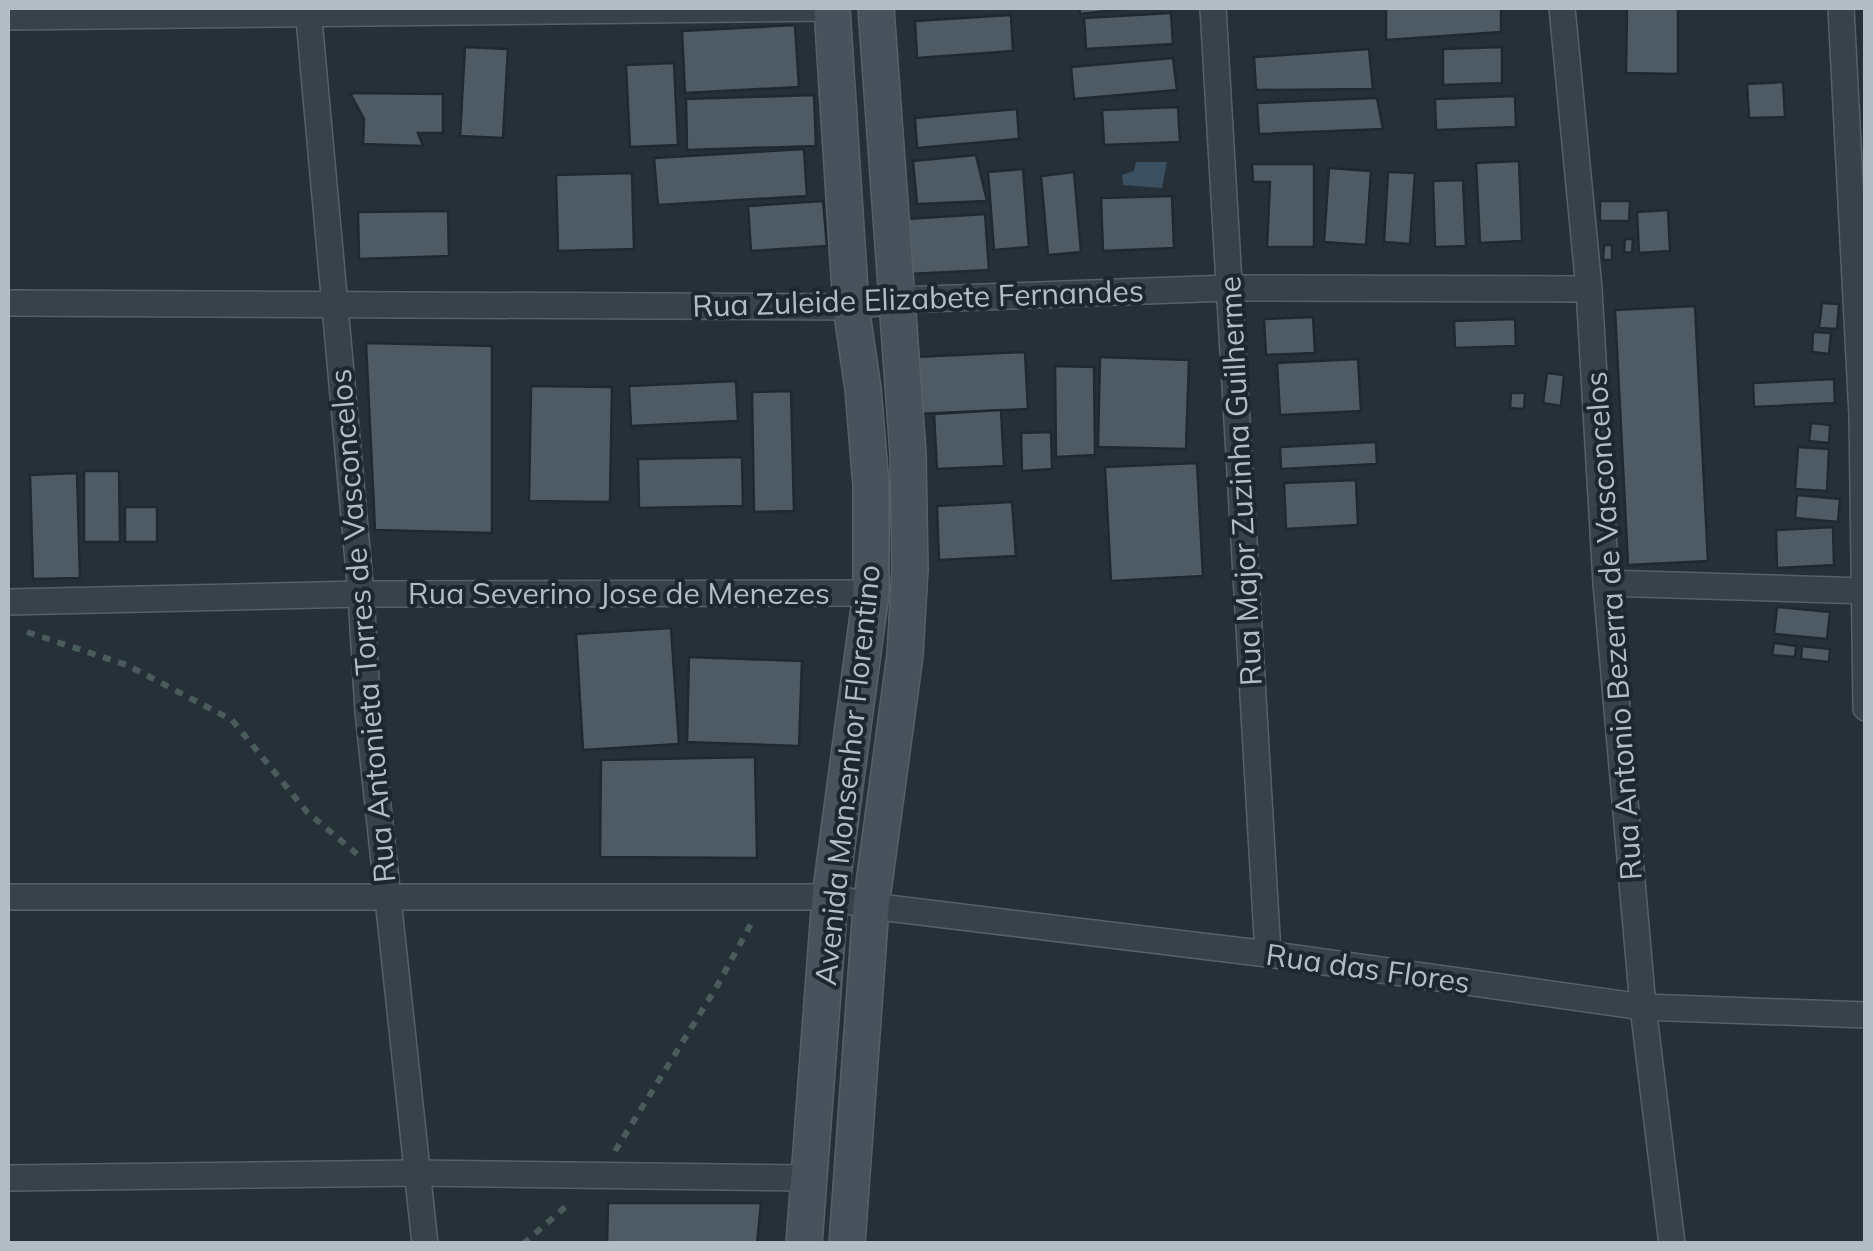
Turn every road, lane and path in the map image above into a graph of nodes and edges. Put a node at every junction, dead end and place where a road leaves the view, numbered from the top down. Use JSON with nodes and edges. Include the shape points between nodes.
{"nodes":[{"id":1,"x":831,"y":8,"type":"edge"},
{"id":2,"x":876,"y":8,"type":"edge"},
{"id":3,"x":1213,"y":8,"type":"edge"},
{"id":4,"x":1562,"y":8,"type":"edge"},
{"id":5,"x":1841,"y":8,"type":"edge"},
{"id":6,"x":308,"y":12,"type":"edge"},
{"id":7,"x":8,"y":17,"type":"edge"},
{"id":8,"x":1228,"y":288,"type":"junction"},
{"id":9,"x":1589,"y":289,"type":"junction"},
{"id":10,"x":898,"y":300,"type":"junction"},
{"id":11,"x":8,"y":302,"type":"edge"},
{"id":12,"x":333,"y":306,"type":"junction"},
{"id":13,"x":850,"y":307,"type":"junction"},
{"id":14,"x":1864,"y":416,"type":"edge"},
{"id":15,"x":1606,"y":583,"type":"junction"},
{"id":16,"x":1864,"y":591,"type":"edge"},
{"id":17,"x":871,"y":592,"type":"junction"},
{"id":18,"x":361,"y":594,"type":"junction"},
{"id":19,"x":8,"y":602,"type":"edge"},
{"id":20,"x":22,"y":630,"type":"dead end"},
{"id":21,"x":1866,"y":708,"type":"edge"},
{"id":22,"x":385,"y":886,"type":"junction"},
{"id":23,"x":766,"y":896,"type":"junction"},
{"id":24,"x":8,"y":897,"type":"edge"},
{"id":25,"x":830,"y":897,"type":"junction"},
{"id":26,"x":871,"y":906,"type":"junction"},
{"id":27,"x":1268,"y":954,"type":"junction"},
{"id":28,"x":1644,"y":1007,"type":"junction"},
{"id":29,"x":1866,"y":1015,"type":"edge"},
{"id":30,"x":417,"y":1173,"type":"junction"},
{"id":31,"x":600,"y":1176,"type":"junction"},
{"id":32,"x":8,"y":1178,"type":"edge"},
{"id":33,"x":809,"y":1178,"type":"junction"},
{"id":34,"x":425,"y":1244,"type":"edge"},
{"id":35,"x":523,"y":1244,"type":"edge"},
{"id":36,"x":804,"y":1244,"type":"edge"},
{"id":37,"x":847,"y":1244,"type":"edge"},
{"id":38,"x":1672,"y":1244,"type":"edge"}],
"edges":[{"from":1,"to":6,"type":"street"},
{"from":1,"to":13,"type":"main road","name":"Avenida Monsenhor Florentino"},
{"from":2,"to":10,"type":"main road","name":"Avenida Monsenhor Florentino"},
{"from":3,"to":8,"type":"street","name":"Rua Major Zuzinha Guilherme"},
{"from":4,"to":9,"type":"street","name":"Rua Antonio Bezerra de Vasconcelos"},
{"from":5,"to":14,"type":"street"},
{"from":6,"to":7,"type":"street"},
{"from":6,"to":12,"type":"street","name":"Rua Antonieta Torres de Vasconcelos"},
{"from":8,"to":9,"type":"street","name":"Rua Zuleide Elizabete Fernandes"},
{"from":8,"to":10,"type":"street","name":"Rua Zuleide Elizabete Fernandes"},
{"from":8,"to":27,"type":"street","name":"Rua Major Zuzinha Guilherme"},
{"from":9,"to":15,"type":"street","name":"Rua Antonio Bezerra de Vasconcelos"},
{"from":10,"to":13,"type":"street","name":"Rua Zuleide Elizabete Fernandes"},
{"from":10,"to":26,"type":"main road","name":"Avenida Monsenhor Florentino","via":[[910,569]]},
{"from":11,"to":12,"type":"street","name":"Rua Zuleide Elizabete Fernandes"},
{"from":12,"to":13,"type":"street","name":"Rua Zuleide Elizabete Fernandes"},
{"from":12,"to":18,"type":"street","name":"Rua Antonieta Torres de Vasconcelos"},
{"from":13,"to":17,"type":"main road","name":"Avenida Monsenhor Florentino","via":[[871,486]]},
{"from":14,"to":16,"type":"street"},
{"from":15,"to":16,"type":"street"},
{"from":15,"to":28,"type":"street","name":"Rua Antonio Bezerra de Vasconcelos"},
{"from":16,"to":21,"type":"street"},
{"from":17,"to":18,"type":"street","name":"Rua Severino Jose de Menezes"},
{"from":17,"to":25,"type":"main road","name":"Avenida Monsenhor Florentino"},
{"from":18,"to":19,"type":"street","name":"Rua Severino Jose de Menezes"},
{"from":18,"to":22,"type":"street","name":"Rua Antonieta Torres de Vasconcelos"},
{"from":20,"to":22,"type":"path","via":[[127,665],[232,720],[307,812]]},
{"from":22,"to":23,"type":"street","name":"Rua das Flores"},
{"from":22,"to":24,"type":"street","name":"Rua das Flores"},
{"from":22,"to":30,"type":"street","name":"Rua Antonieta Torres de Vasconcelos"},
{"from":23,"to":25,"type":"street","name":"Rua das Flores"},
{"from":23,"to":31,"type":"path"},
{"from":25,"to":26,"type":"street","name":"Rua das Flores"},
{"from":25,"to":33,"type":"main road","name":"Avenida Monsenhor Florentino"},
{"from":26,"to":27,"type":"street","name":"Rua das Flores"},
{"from":26,"to":37,"type":"main road","name":"Avenida Monsenhor Florentino"},
{"from":27,"to":28,"type":"street","name":"Rua das Flores"},
{"from":28,"to":29,"type":"street","name":"Rua das Flores"},
{"from":28,"to":38,"type":"street","name":"Rua Antonio Bezerra de Vasconcelos"},
{"from":30,"to":31,"type":"street"},
{"from":30,"to":32,"type":"street"},
{"from":30,"to":34,"type":"street","name":"Rua Antonieta Torres de Vasconcelos"},
{"from":31,"to":33,"type":"street"},
{"from":31,"to":35,"type":"path"},
{"from":33,"to":36,"type":"main road","name":"Avenida Monsenhor Florentino"}]}
